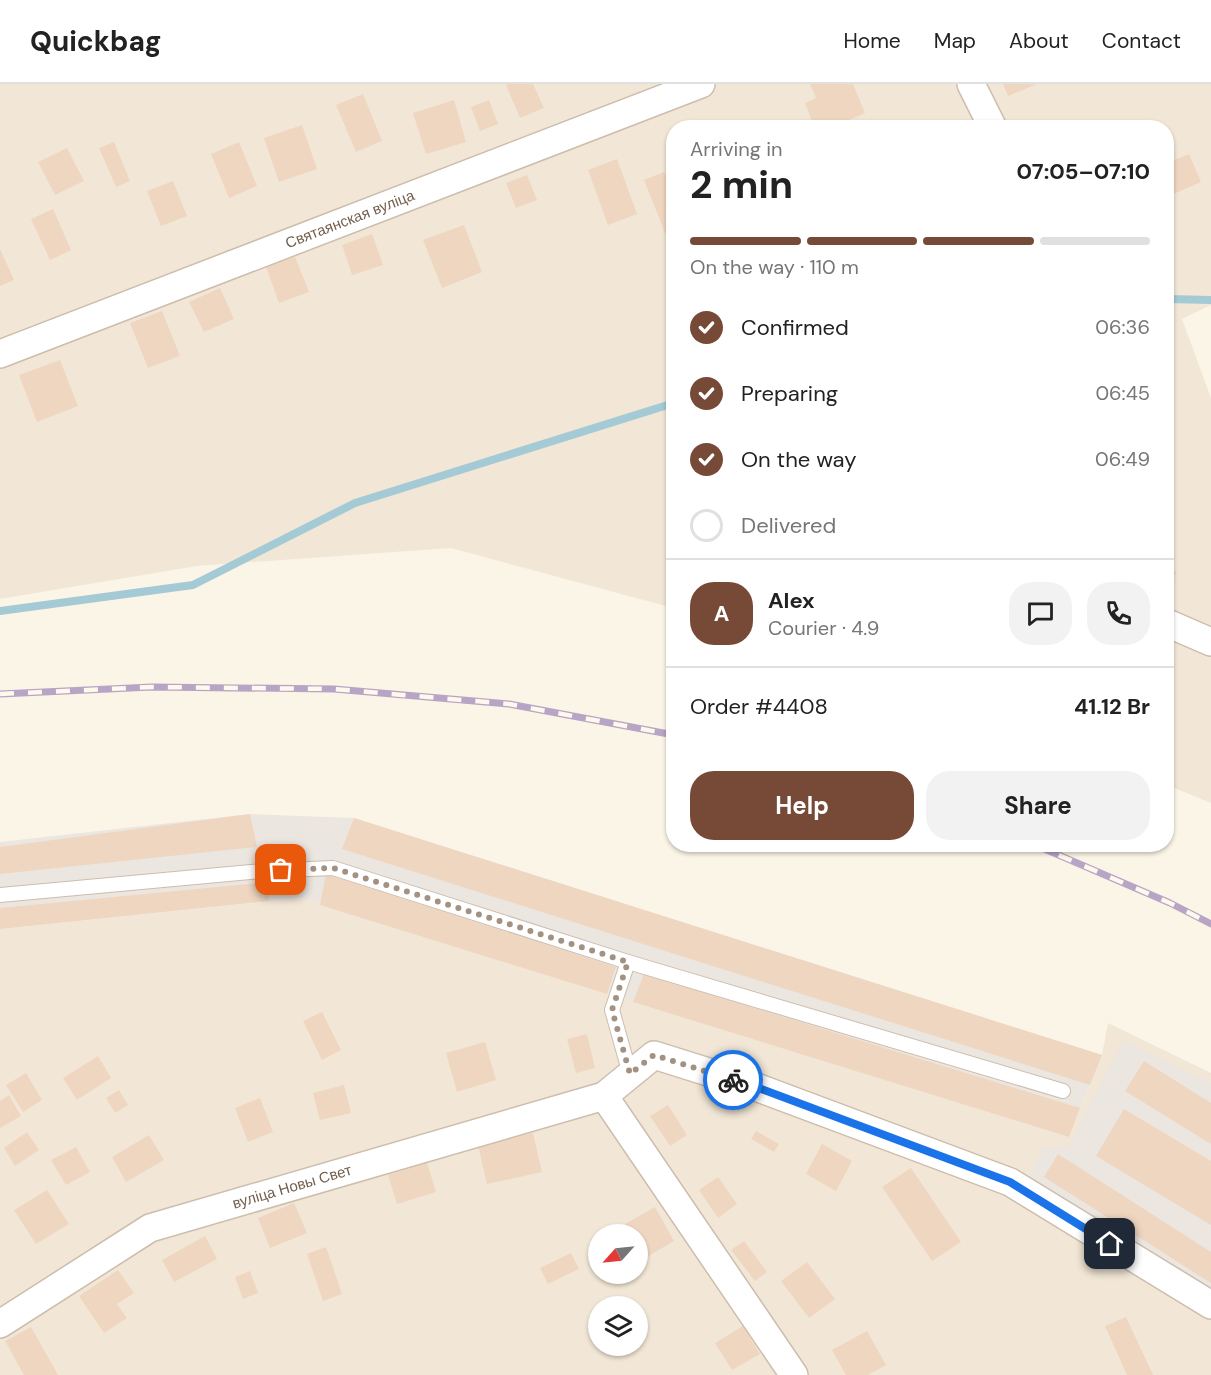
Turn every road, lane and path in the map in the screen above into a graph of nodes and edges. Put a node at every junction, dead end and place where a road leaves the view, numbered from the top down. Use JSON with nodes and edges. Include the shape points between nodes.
{"nodes":[{"id":1,"x":701,"y":84,"type":"edge"},
{"id":2,"x":971,"y":84,"type":"edge"},
{"id":3,"x":989,"y":120,"type":"edge"},
{"id":4,"x":0,"y":354,"type":"edge"},
{"id":5,"x":1174,"y":626,"type":"edge"},
{"id":6,"x":1211,"y":642,"type":"edge"},
{"id":7,"x":0,"y":895,"type":"edge"},
{"id":8,"x":628,"y":962,"type":"junction"},
{"id":9,"x":630,"y":1074,"type":"junction"},
{"id":10,"x":1063,"y":1091,"type":"dead end"},
{"id":11,"x":604,"y":1096,"type":"junction"},
{"id":12,"x":1211,"y":1305,"type":"edge"},
{"id":13,"x":0,"y":1324,"type":"edge"},
{"id":14,"x":794,"y":1375,"type":"edge"}],
"edges":[{"from":1,"to":4,"type":"street","name":"Святаянская вуліца"},
{"from":2,"to":3,"type":"street"},
{"from":5,"to":6,"type":"street"},
{"from":7,"to":8,"type":"lane","via":[[333,868]]},
{"from":8,"to":9,"type":"lane","via":[[612,1010]]},
{"from":8,"to":10,"type":"lane"},
{"from":9,"to":11,"type":"street","name":"вуліца Новы Свет"},
{"from":9,"to":12,"type":"street","name":"вуліца Новы Свет","via":[[654,1055],[756,1087],[1010,1182]]},
{"from":11,"to":13,"type":"street","name":"вуліца Новы Свет","via":[[150,1228]]},
{"from":11,"to":14,"type":"street"}]}
